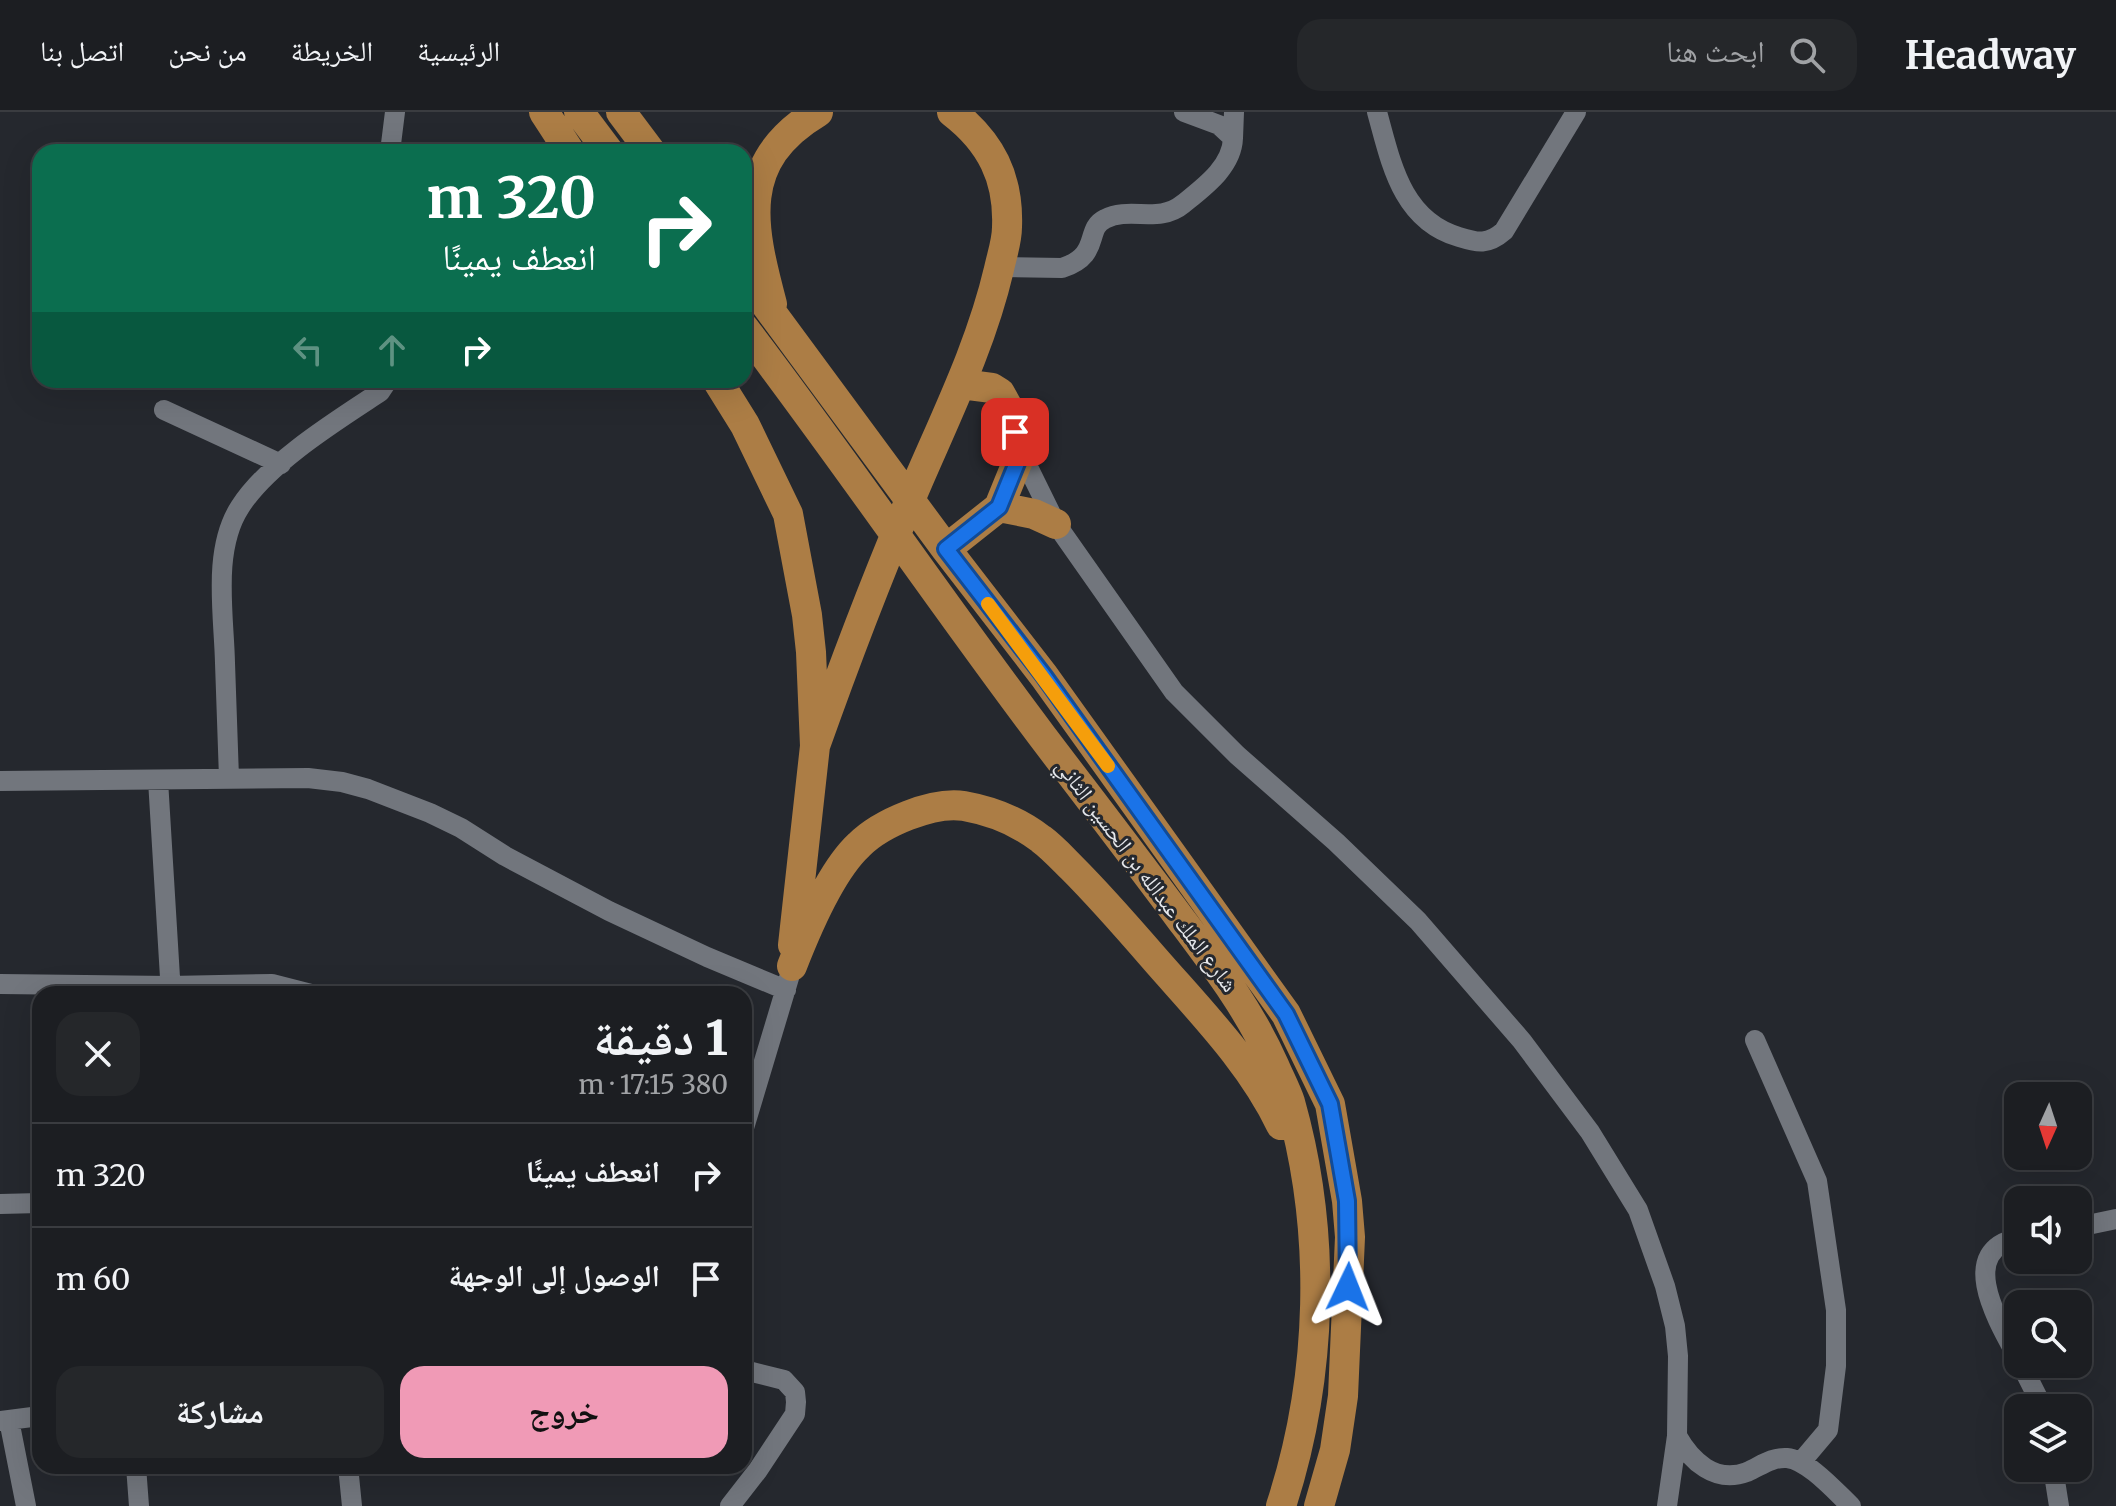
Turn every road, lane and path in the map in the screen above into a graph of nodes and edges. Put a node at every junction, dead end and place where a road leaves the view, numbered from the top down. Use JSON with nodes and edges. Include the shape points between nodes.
{"nodes":[{"id":1,"x":395,"y":112,"type":"edge"},
{"id":2,"x":544,"y":112,"type":"edge"},
{"id":3,"x":579,"y":112,"type":"edge"},
{"id":4,"x":621,"y":112,"type":"edge"},
{"id":5,"x":818,"y":112,"type":"edge"},
{"id":6,"x":952,"y":112,"type":"edge"},
{"id":7,"x":1184,"y":112,"type":"edge"},
{"id":8,"x":1234,"y":112,"type":"edge"},
{"id":9,"x":1377,"y":112,"type":"edge"},
{"id":10,"x":1576,"y":112,"type":"edge"},
{"id":11,"x":1233,"y":138,"type":"junction"},
{"id":12,"x":391,"y":144,"type":"edge"},
{"id":13,"x":565,"y":144,"type":"edge"},
{"id":14,"x":603,"y":144,"type":"edge"},
{"id":15,"x":645,"y":144,"type":"edge"},
{"id":16,"x":999,"y":267,"type":"junction"},
{"id":17,"x":752,"y":286,"type":"edge"},
{"id":18,"x":776,"y":317,"type":"junction"},
{"id":19,"x":752,"y":339,"type":"edge"},
{"id":20,"x":961,"y":384,"type":"junction"},
{"id":21,"x":383,"y":388,"type":"edge"},
{"id":22,"x":722,"y":388,"type":"edge"},
{"id":23,"x":164,"y":410,"type":"dead end"},
{"id":24,"x":1021,"y":453,"type":"junction"},
{"id":25,"x":281,"y":464,"type":"junction"},
{"id":26,"x":999,"y":507,"type":"junction"},
{"id":27,"x":1056,"y":524,"type":"junction"},
{"id":28,"x":946,"y":549,"type":"junction"},
{"id":29,"x":811,"y":652,"type":"junction"},
{"id":30,"x":846,"y":660,"type":"junction"},
{"id":31,"x":815,"y":746,"type":"junction"},
{"id":32,"x":229,"y":778,"type":"junction"},
{"id":33,"x":158,"y":780,"type":"junction"},
{"id":34,"x":0,"y":781,"type":"edge"},
{"id":35,"x":789,"y":978,"type":"junction"},
{"id":36,"x":0,"y":984,"type":"edge"},
{"id":37,"x":57,"y":986,"type":"edge"},
{"id":38,"x":170,"y":986,"type":"edge"},
{"id":39,"x":238,"y":986,"type":"edge"},
{"id":40,"x":282,"y":986,"type":"edge"},
{"id":41,"x":1755,"y":1040,"type":"dead end"},
{"id":42,"x":752,"y":1101,"type":"edge"},
{"id":43,"x":1308,"y":1182,"type":"junction"},
{"id":44,"x":32,"y":1203,"type":"edge"},
{"id":45,"x":0,"y":1204,"type":"edge"},
{"id":46,"x":2116,"y":1219,"type":"edge"},
{"id":47,"x":2092,"y":1224,"type":"edge"},
{"id":48,"x":2004,"y":1242,"type":"edge"},
{"id":49,"x":2004,"y":1331,"type":"edge"},
{"id":50,"x":752,"y":1372,"type":"edge"},
{"id":51,"x":32,"y":1417,"type":"edge"},
{"id":52,"x":4,"y":1420,"type":"edge"},
{"id":53,"x":1677,"y":1436,"type":"junction"},
{"id":54,"x":1801,"y":1462,"type":"junction"},
{"id":55,"x":137,"y":1474,"type":"edge"},
{"id":56,"x":349,"y":1474,"type":"edge"},
{"id":57,"x":2055,"y":1482,"type":"edge"},
{"id":58,"x":26,"y":1506,"type":"edge"},
{"id":59,"x":139,"y":1506,"type":"edge"},
{"id":60,"x":352,"y":1506,"type":"edge"},
{"id":61,"x":730,"y":1506,"type":"edge"},
{"id":62,"x":1281,"y":1506,"type":"edge"},
{"id":63,"x":1319,"y":1506,"type":"edge"},
{"id":64,"x":1667,"y":1506,"type":"edge"},
{"id":65,"x":1851,"y":1506,"type":"edge"},
{"id":66,"x":2059,"y":1506,"type":"edge"}],
"edges":[{"from":1,"to":12,"type":"street"},
{"from":2,"to":13,"type":"highway"},
{"from":3,"to":14,"type":"highway"},
{"from":4,"to":15,"type":"highway"},
{"from":5,"to":18,"type":"highway","via":[[771,153],[757,185],[757,247]]},
{"from":6,"to":16,"type":"highway","via":[[999,167],[1008,230]]},
{"from":7,"to":11,"type":"street","via":[[1219,125]]},
{"from":8,"to":11,"type":"street"},
{"from":9,"to":10,"type":"street","via":[[1388,158],[1408,200],[1438,228],[1479,243],[1504,231]]},
{"from":11,"to":16,"type":"street","via":[[1224,165],[1176,210],[1105,218],[1088,252],[1072,265]]},
{"from":16,"to":20,"type":"highway"},
{"from":17,"to":18,"type":"highway","name":"شارع الملك عبدالله بن الحسين الثاني"},
{"from":18,"to":28,"type":"highway","name":"شارع الملك عبدالله بن الحسين الثاني"},
{"from":19,"to":43,"type":"highway","name":"شارع الملك عبدالله بن الحسين الثاني","via":[[953,619],[1236,994],[1257,1026],[1289,1100]]},
{"from":20,"to":24,"type":"highway","via":[[1000,393]]},
{"from":20,"to":30,"type":"highway"},
{"from":21,"to":25,"type":"street"},
{"from":22,"to":29,"type":"highway","via":[[788,514]]},
{"from":23,"to":25,"type":"street"},
{"from":24,"to":26,"type":"highway"},
{"from":24,"to":27,"type":"street"},
{"from":25,"to":32,"type":"street","via":[[238,509],[225,551]]},
{"from":26,"to":27,"type":"highway"},
{"from":26,"to":28,"type":"highway"},
{"from":27,"to":53,"type":"street","via":[[1174,692],[1418,921],[1522,1041],[1590,1132],[1638,1210],[1665,1286],[1678,1356]]},
{"from":28,"to":63,"type":"highway","name":"شارع الملك عبدالله بن الحسين الثاني","via":[[1044,676],[1286,1014],[1330,1104],[1350,1237],[1343,1396]]},
{"from":29,"to":30,"type":"highway","via":[[823,662]]},
{"from":29,"to":31,"type":"highway"},
{"from":30,"to":31,"type":"highway"},
{"from":31,"to":35,"type":"highway"},
{"from":32,"to":33,"type":"street"},
{"from":32,"to":35,"type":"street","via":[[308,778],[368,789],[461,828],[609,911],[707,957]]},
{"from":33,"to":34,"type":"street"},
{"from":33,"to":38,"type":"street"},
{"from":35,"to":42,"type":"street"},
{"from":35,"to":43,"type":"highway","via":[[841,867],[874,832],[944,806],[963,806],[1018,823],[1101,897],[1227,1042],[1270,1101]]},
{"from":36,"to":37,"type":"street"},
{"from":39,"to":40,"type":"street"},
{"from":41,"to":54,"type":"street","via":[[1817,1181],[1836,1310],[1828,1430]]},
{"from":43,"to":62,"type":"highway","name":"شارع الملك عبدالله بن الحسين الثاني","via":[[1313,1352],[1301,1438]]},
{"from":44,"to":45,"type":"street"},
{"from":46,"to":47,"type":"street"},
{"from":48,"to":49,"type":"street","via":[[1991,1251],[1985,1274]]},
{"from":50,"to":61,"type":"street","via":[[784,1380],[795,1392],[795,1414]]},
{"from":51,"to":52,"type":"street"},
{"from":52,"to":58,"type":"street"},
{"from":53,"to":54,"type":"street","via":[[1691,1458],[1724,1475],[1775,1458]]},
{"from":53,"to":64,"type":"street"},
{"from":54,"to":65,"type":"street"},
{"from":55,"to":59,"type":"street"},
{"from":56,"to":60,"type":"street"},
{"from":57,"to":66,"type":"street"}]}
